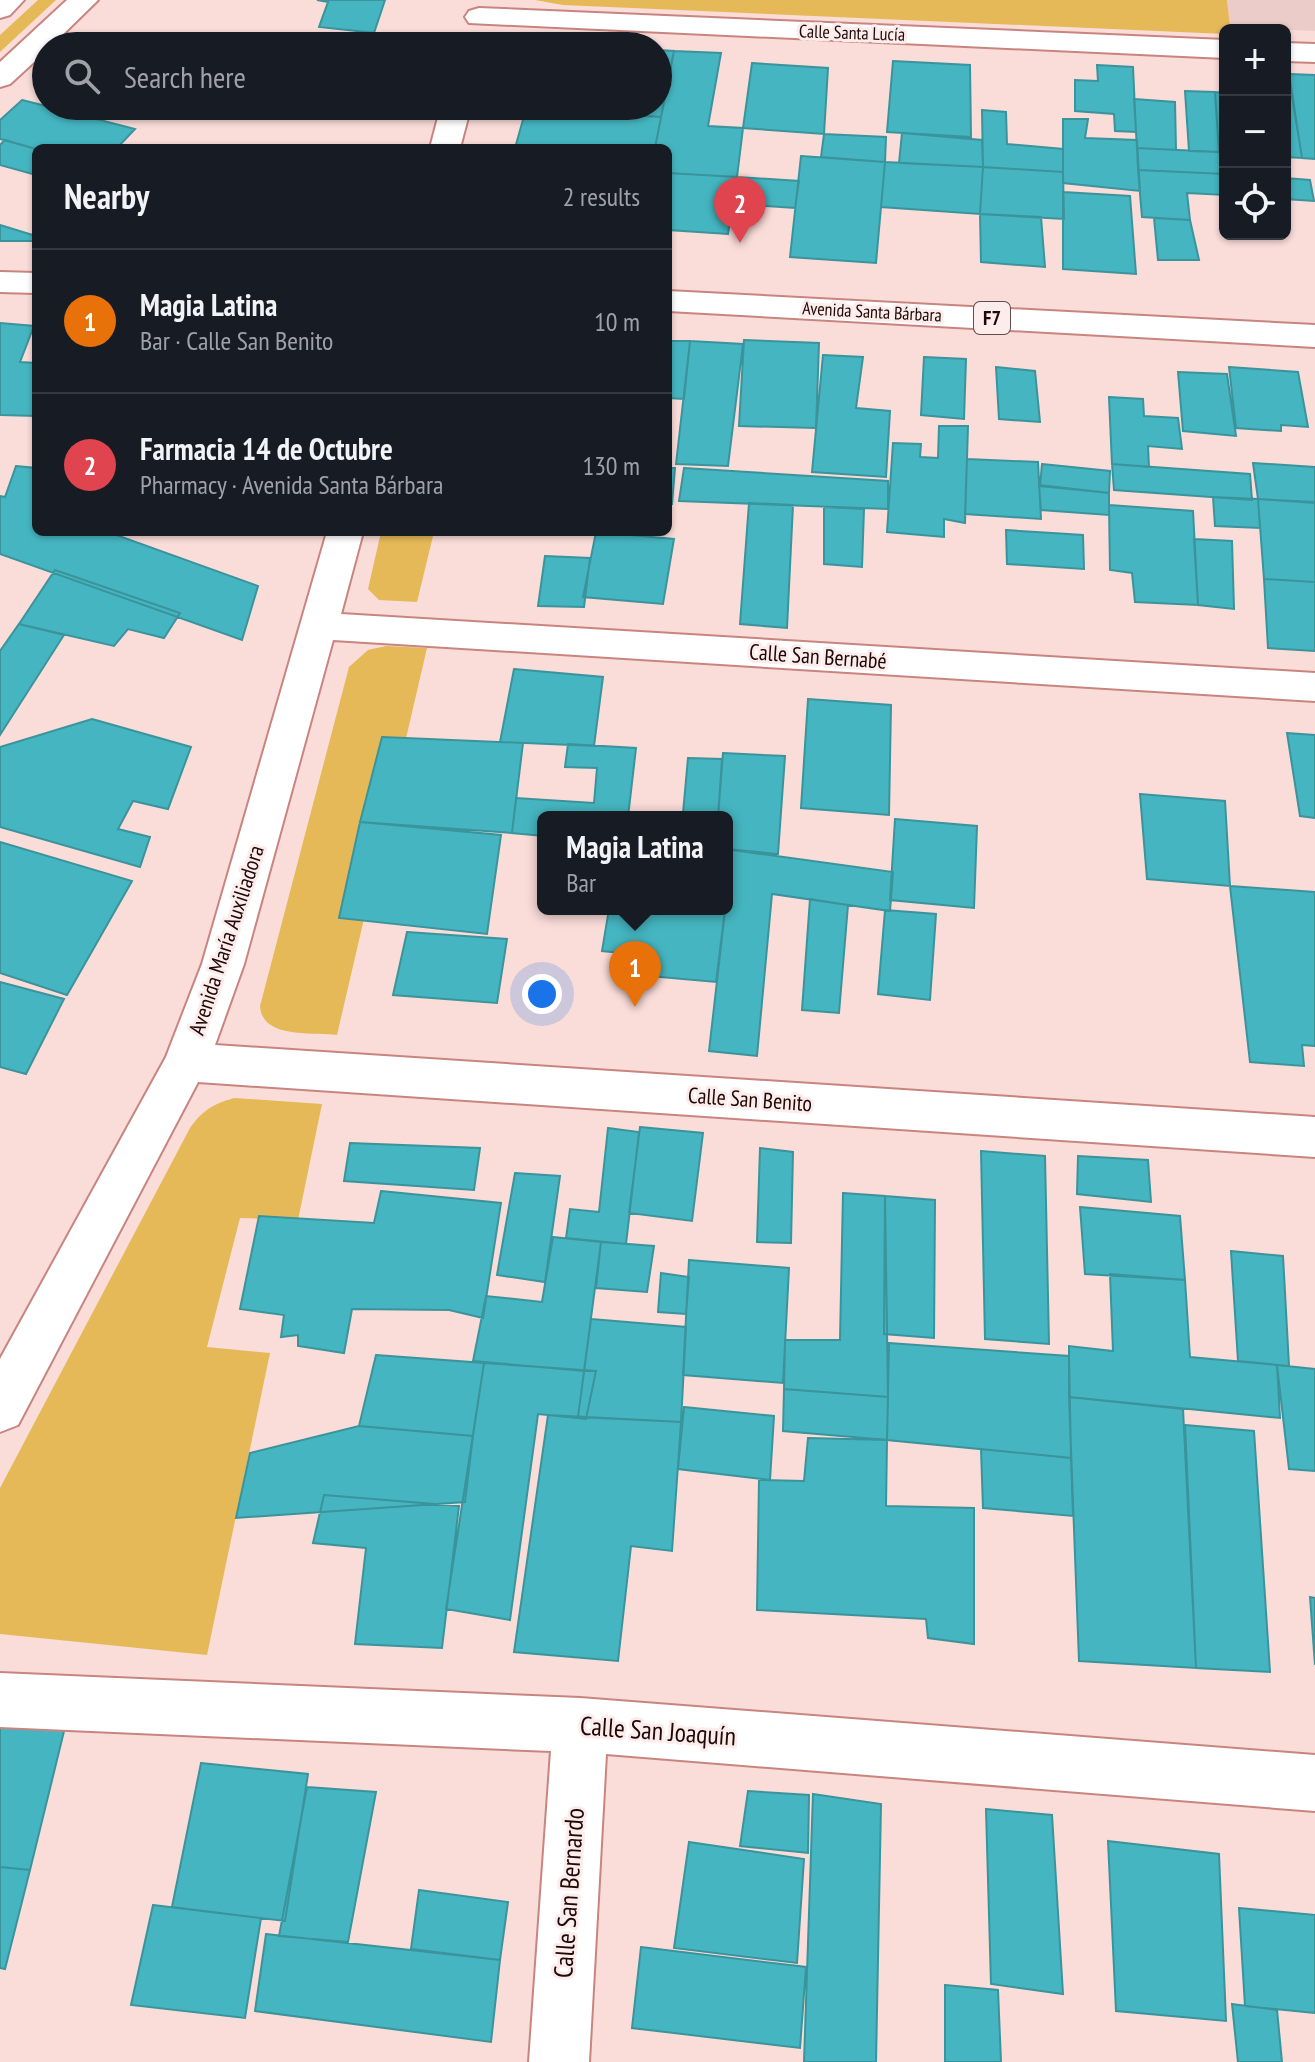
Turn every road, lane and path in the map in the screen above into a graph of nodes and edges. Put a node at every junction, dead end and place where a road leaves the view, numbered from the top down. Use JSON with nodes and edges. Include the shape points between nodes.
{"nodes":[{"id":1,"x":10,"y":0,"type":"edge"},
{"id":2,"x":84,"y":0,"type":"edge"},
{"id":3,"x":481,"y":8,"type":"edge"},
{"id":4,"x":0,"y":9,"type":"edge"},
{"id":5,"x":50,"y":32,"type":"edge"},
{"id":6,"x":475,"y":32,"type":"edge"},
{"id":7,"x":32,"y":48,"type":"edge"},
{"id":8,"x":1219,"y":49,"type":"edge"},
{"id":9,"x":1291,"y":52,"type":"edge"},
{"id":10,"x":1315,"y":53,"type":"edge"},
{"id":11,"x":0,"y":78,"type":"edge"},
{"id":12,"x":452,"y":120,"type":"edge"},
{"id":13,"x":446,"y":144,"type":"edge"},
{"id":14,"x":0,"y":282,"type":"edge"},
{"id":15,"x":32,"y":283,"type":"edge"},
{"id":16,"x":672,"y":301,"type":"edge"},
{"id":17,"x":1315,"y":336,"type":"edge"},
{"id":18,"x":344,"y":536,"type":"edge"},
{"id":19,"x":321,"y":626,"type":"junction"},
{"id":20,"x":1315,"y":687,"type":"edge"},
{"id":21,"x":186,"y":1062,"type":"junction"},
{"id":22,"x":1315,"y":1137,"type":"edge"},
{"id":23,"x":0,"y":1408,"type":"edge"},
{"id":24,"x":0,"y":1700,"type":"edge"},
{"id":25,"x":580,"y":1725,"type":"junction"},
{"id":26,"x":1315,"y":1783,"type":"edge"},
{"id":27,"x":559,"y":2062,"type":"edge"}],
"edges":[{"from":1,"to":4,"type":"main road"},
{"from":2,"to":5,"type":"main road"},
{"from":3,"to":6,"type":"main road"},
{"from":3,"to":8,"type":"main road","name":"Calle Santa Lucía"},
{"from":7,"to":11,"type":"main road"},
{"from":9,"to":10,"type":"main road"},
{"from":12,"to":13,"type":"main road"},
{"from":14,"to":15,"type":"main road"},
{"from":16,"to":17,"type":"main road","name":"Avenida Santa Bárbara","number":"F7"},
{"from":18,"to":19,"type":"main road","name":"Avenida María Auxiliadora"},
{"from":19,"to":20,"type":"main road","name":"Calle San Bernabé"},
{"from":19,"to":21,"type":"main road","name":"Avenida María Auxiliadora","via":[[223,964]]},
{"from":21,"to":22,"type":"main road","name":"Calle San Benito"},
{"from":21,"to":23,"type":"main road","name":"Avenida María Auxiliadora"},
{"from":24,"to":25,"type":"main road","name":"Calle San Joaquín"},
{"from":25,"to":26,"type":"main road","name":"Calle San Joaquín"},
{"from":25,"to":27,"type":"main road","name":"Calle San Bernardo"}]}
